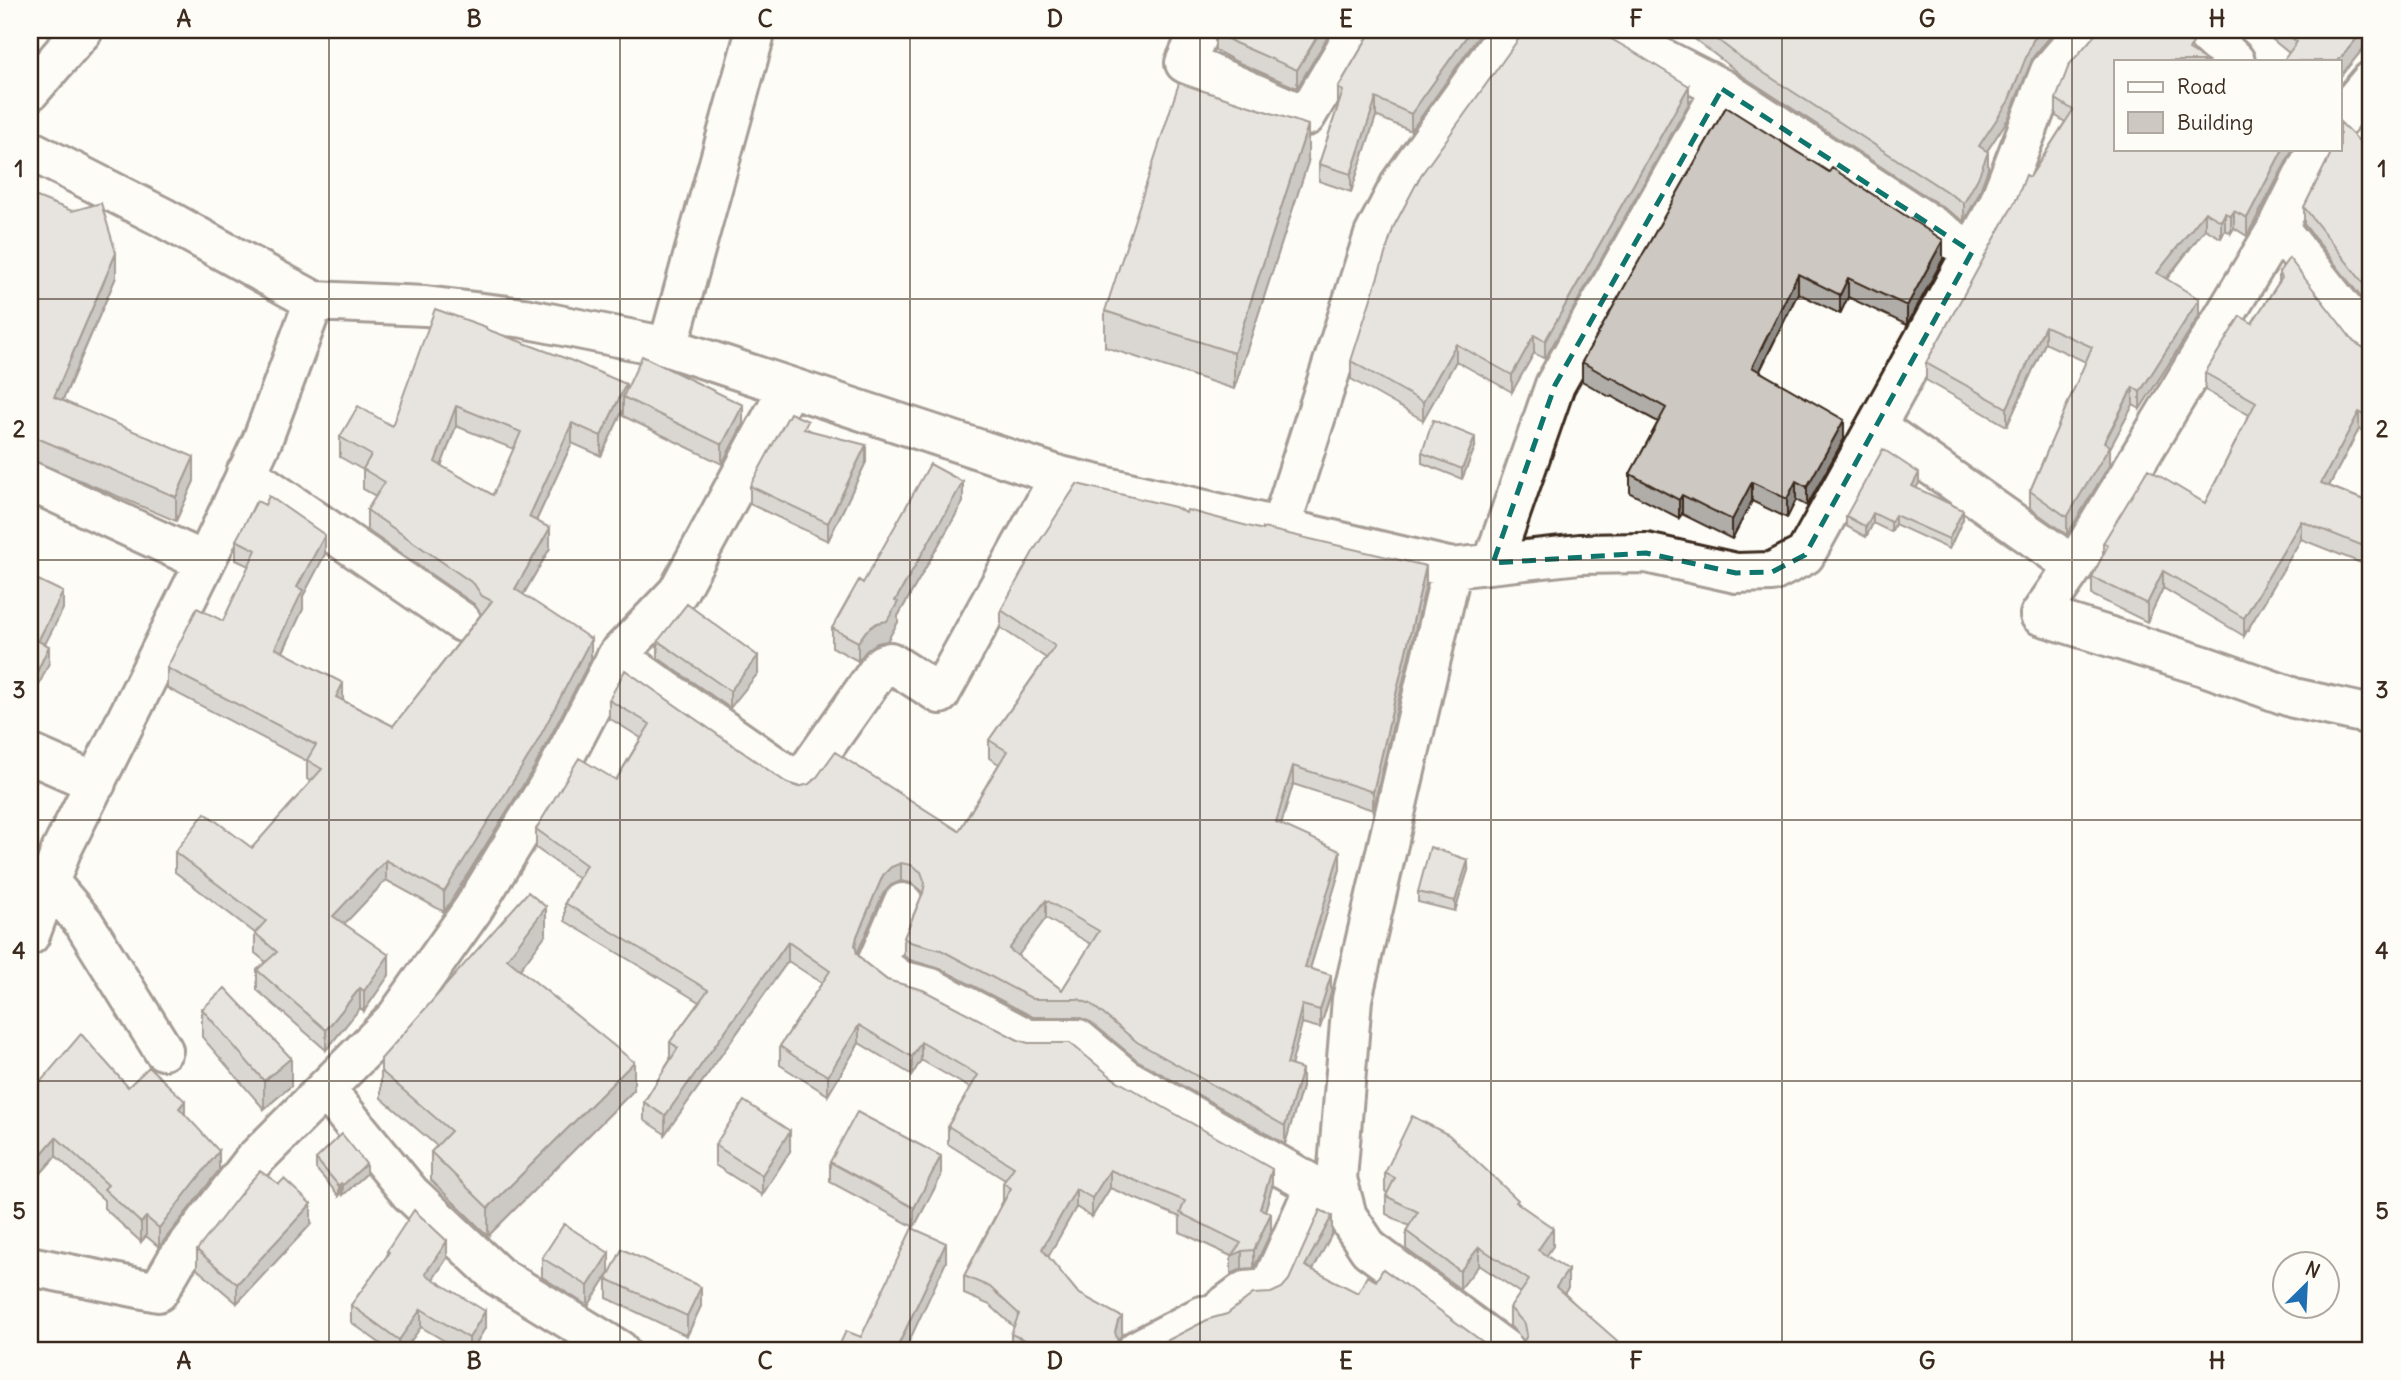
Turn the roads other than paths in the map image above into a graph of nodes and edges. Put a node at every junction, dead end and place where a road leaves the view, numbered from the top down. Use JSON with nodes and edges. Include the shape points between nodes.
{"nodes":[{"id":1,"x":83,"y":30,"type":"edge"},
{"id":2,"x":756,"y":30,"type":"edge"},
{"id":3,"x":1200,"y":30,"type":"edge"},
{"id":4,"x":1357,"y":30,"type":"edge"},
{"id":5,"x":1510,"y":30,"type":"edge"},
{"id":6,"x":1607,"y":30,"type":"edge"},
{"id":7,"x":2085,"y":30,"type":"edge"},
{"id":8,"x":2202,"y":30,"type":"edge"},
{"id":9,"x":2234,"y":60,"type":"edge"},
{"id":10,"x":2371,"y":81,"type":"edge"},
{"id":11,"x":1722,"y":89,"type":"junction"},
{"id":12,"x":30,"y":91,"type":"edge"},
{"id":13,"x":2342,"y":116,"type":"edge"},
{"id":14,"x":30,"y":150,"type":"edge"},
{"id":15,"x":2316,"y":150,"type":"edge"},
{"id":16,"x":2278,"y":227,"type":"junction"},
{"id":17,"x":1972,"y":252,"type":"junction"},
{"id":18,"x":314,"y":300,"type":"junction"},
{"id":19,"x":2371,"y":345,"type":"edge"},
{"id":20,"x":668,"y":347,"type":"junction"},
{"id":21,"x":788,"y":388,"type":"junction"},
{"id":22,"x":1877,"y":427,"type":"junction"},
{"id":23,"x":246,"y":472,"type":"junction"},
{"id":24,"x":1059,"y":476,"type":"junction"},
{"id":25,"x":30,"y":481,"type":"edge"},
{"id":26,"x":1280,"y":528,"type":"junction"},
{"id":27,"x":205,"y":562,"type":"junction"},
{"id":28,"x":1493,"y":563,"type":"junction"},
{"id":29,"x":2074,"y":566,"type":"junction"},
{"id":30,"x":1452,"y":568,"type":"junction"},
{"id":31,"x":461,"y":622,"type":"dead end"},
{"id":32,"x":617,"y":656,"type":"junction"},
{"id":33,"x":2371,"y":715,"type":"edge"},
{"id":34,"x":30,"y":754,"type":"edge"},
{"id":35,"x":96,"y":783,"type":"junction"},
{"id":36,"x":50,"y":883,"type":"junction"},
{"id":37,"x":903,"y":902,"type":"dead end"},
{"id":38,"x":30,"y":935,"type":"edge"},
{"id":39,"x":163,"y":1050,"type":"dead end"},
{"id":40,"x":326,"y":1088,"type":"junction"},
{"id":41,"x":1329,"y":1192,"type":"junction"},
{"id":42,"x":30,"y":1266,"type":"edge"},
{"id":43,"x":620,"y":1350,"type":"edge"},
{"id":44,"x":1137,"y":1350,"type":"edge"},
{"id":45,"x":1505,"y":1350,"type":"edge"}],
"edges":[{"from":1,"to":12,"type":"street"},
{"from":2,"to":20,"type":"street"},
{"from":3,"to":4,"type":"street","via":[[1185,63],[1306,116]]},
{"from":5,"to":26,"type":"street","via":[[1402,181],[1374,235]]},
{"from":6,"to":11,"type":"street"},
{"from":7,"to":17,"type":"street","via":[[2050,71],[1998,205]]},
{"from":8,"to":9,"type":"street"},
{"from":10,"to":13,"type":"street"},
{"from":11,"to":17,"type":"street"},
{"from":11,"to":28,"type":"street","via":[[1555,385]]},
{"from":14,"to":18,"type":"street"},
{"from":15,"to":16,"type":"street"},
{"from":16,"to":19,"type":"street"},
{"from":16,"to":29,"type":"street"},
{"from":17,"to":22,"type":"street"},
{"from":18,"to":20,"type":"street","via":[[425,306],[524,318]]},
{"from":18,"to":23,"type":"street"},
{"from":20,"to":21,"type":"street"},
{"from":21,"to":24,"type":"street"},
{"from":21,"to":32,"type":"street","via":[[678,593]]},
{"from":22,"to":28,"type":"street","via":[[1805,555],[1772,572],[1736,573],[1646,553]]},
{"from":22,"to":29,"type":"street"},
{"from":23,"to":27,"type":"street"},
{"from":23,"to":31,"type":"street"},
{"from":24,"to":26,"type":"street"},
{"from":24,"to":32,"type":"street","via":[[940,694],[890,662],[883,664],[799,783]]},
{"from":25,"to":27,"type":"street"},
{"from":26,"to":30,"type":"street"},
{"from":27,"to":35,"type":"street"},
{"from":28,"to":30,"type":"street"},
{"from":29,"to":33,"type":"street","via":[[2040,615],[2294,698]]},
{"from":30,"to":41,"type":"street","via":[[1352,999],[1337,1179]]},
{"from":32,"to":40,"type":"street","via":[[554,777],[473,909],[396,1018]]},
{"from":34,"to":35,"type":"street"},
{"from":35,"to":36,"type":"street"},
{"from":36,"to":38,"type":"street"},
{"from":36,"to":39,"type":"street","via":[[84,923]]},
{"from":37,"to":41,"type":"street","via":[[877,963],[900,980],[931,988],[1028,1039],[1078,1039],[1125,1078]]},
{"from":40,"to":42,"type":"street","via":[[253,1161],[176,1261],[158,1292]]},
{"from":40,"to":43,"type":"street","via":[[410,1193],[499,1276]]},
{"from":41,"to":44,"type":"street","via":[[1269,1289],[1245,1291],[1211,1316],[1202,1316]]},
{"from":41,"to":45,"type":"street","via":[[1370,1249]]}]}
